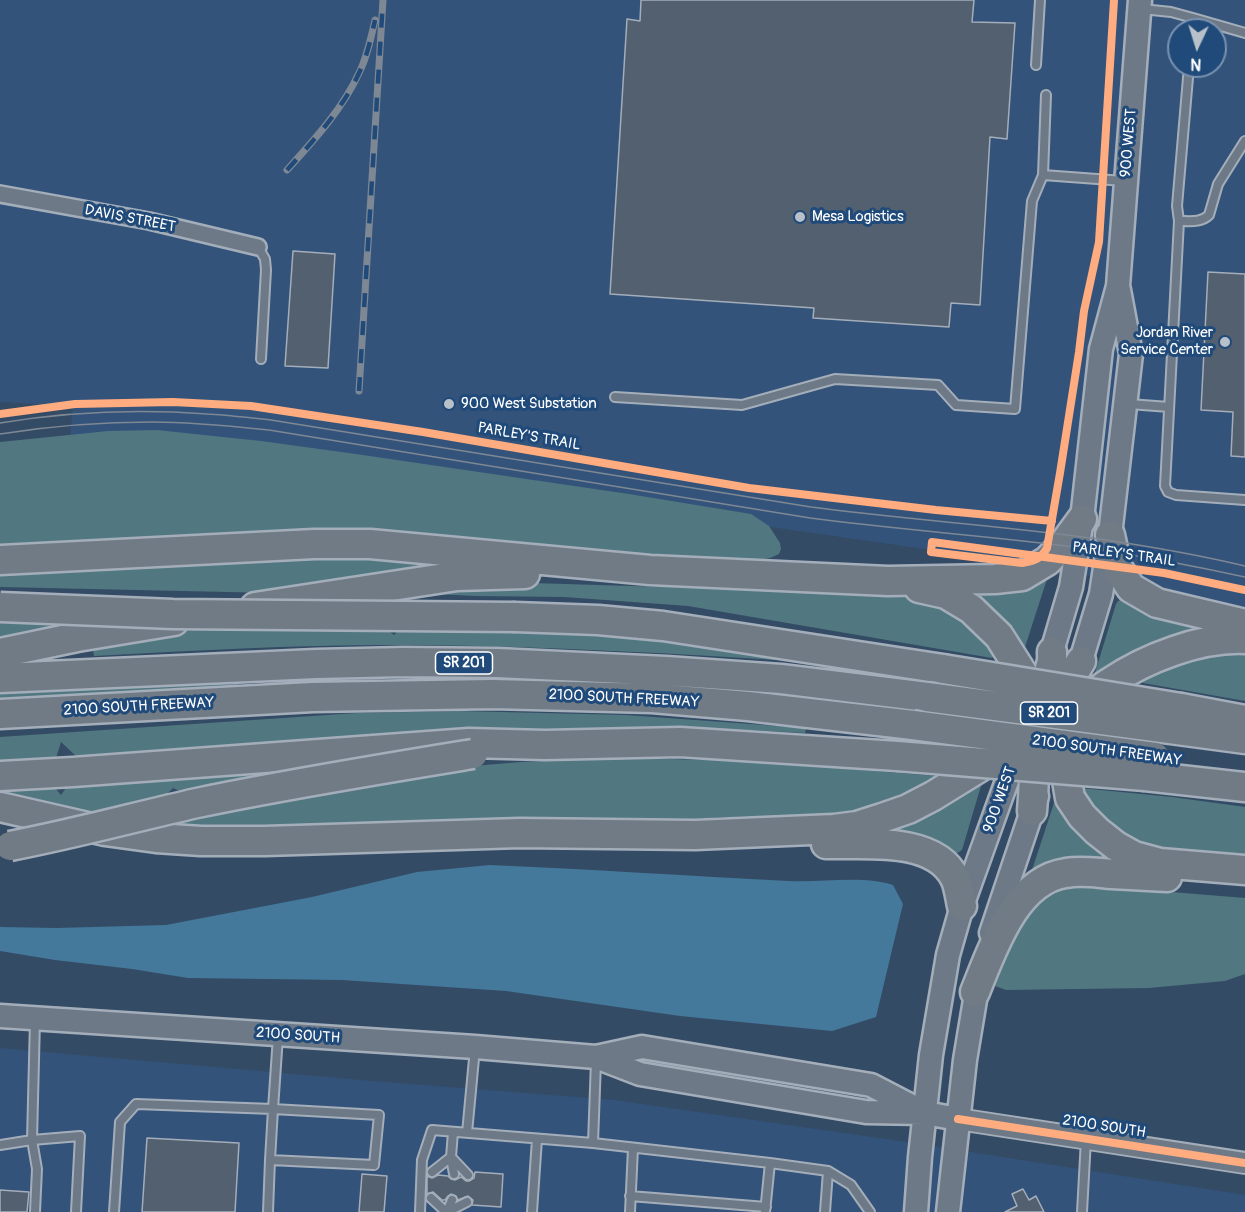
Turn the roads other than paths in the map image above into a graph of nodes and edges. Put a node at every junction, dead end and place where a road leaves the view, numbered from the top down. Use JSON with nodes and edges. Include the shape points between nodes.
{"nodes":[{"id":1,"x":1040,"y":0,"type":"edge"},
{"id":2,"x":1140,"y":4,"type":"edge"},
{"id":3,"x":1193,"y":18,"type":"edge"},
{"id":4,"x":1227,"y":28,"type":"edge"},
{"id":5,"x":1245,"y":33,"type":"edge"},
{"id":6,"x":1036,"y":65,"type":"dead end"},
{"id":7,"x":1188,"y":78,"type":"edge"},
{"id":8,"x":1046,"y":95,"type":"dead end"},
{"id":9,"x":1245,"y":141,"type":"edge"},
{"id":10,"x":1043,"y":175,"type":"junction"},
{"id":11,"x":1125,"y":181,"type":"junction"},
{"id":12,"x":0,"y":194,"type":"edge"},
{"id":13,"x":1179,"y":221,"type":"junction"},
{"id":14,"x":258,"y":247,"type":"joint"},
{"id":15,"x":1118,"y":286,"type":"junction"},
{"id":16,"x":261,"y":359,"type":"dead end"},
{"id":17,"x":615,"y":397,"type":"dead end"},
{"id":18,"x":1126,"y":404,"type":"junction"},
{"id":19,"x":1169,"y":407,"type":"junction"},
{"id":20,"x":1245,"y":500,"type":"edge"},
{"id":21,"x":1082,"y":519,"type":"junction"},
{"id":22,"x":1110,"y":535,"type":"junction"},
{"id":23,"x":0,"y":560,"type":"edge"},
{"id":24,"x":650,"y":570,"type":"junction"},
{"id":25,"x":888,"y":581,"type":"junction"},
{"id":26,"x":0,"y":607,"type":"edge"},
{"id":27,"x":1245,"y":624,"type":"edge"},
{"id":28,"x":1245,"y":639,"type":"edge"},
{"id":29,"x":1052,"y":652,"type":"junction"},
{"id":30,"x":0,"y":653,"type":"edge"},
{"id":31,"x":1081,"y":662,"type":"junction"},
{"id":32,"x":0,"y":678,"type":"edge"},
{"id":33,"x":1053,"y":698,"type":"junction"},
{"id":34,"x":0,"y":714,"type":"edge"},
{"id":35,"x":1175,"y":719,"type":"junction"},
{"id":36,"x":1028,"y":720,"type":"junction"},
{"id":37,"x":1245,"y":720,"type":"edge"},
{"id":38,"x":1059,"y":726,"type":"junction"},
{"id":39,"x":1245,"y":739,"type":"edge"},
{"id":40,"x":471,"y":749,"type":"junction"},
{"id":41,"x":1033,"y":750,"type":"junction"},
{"id":42,"x":1150,"y":766,"type":"junction"},
{"id":43,"x":1245,"y":771,"type":"edge"},
{"id":44,"x":0,"y":776,"type":"edge"},
{"id":45,"x":1007,"y":780,"type":"junction"},
{"id":46,"x":1245,"y":787,"type":"edge"},
{"id":47,"x":0,"y":807,"type":"edge"},
{"id":48,"x":1032,"y":811,"type":"junction"},
{"id":49,"x":695,"y":835,"type":"junction"},
{"id":50,"x":0,"y":849,"type":"edge"},
{"id":51,"x":1245,"y":870,"type":"edge"},
{"id":52,"x":1245,"y":880,"type":"edge"},
{"id":53,"x":963,"y":906,"type":"junction"},
{"id":54,"x":975,"y":992,"type":"junction"},
{"id":55,"x":0,"y":1016,"type":"edge"},
{"id":56,"x":35,"y":1018,"type":"junction"},
{"id":57,"x":278,"y":1034,"type":"junction"},
{"id":58,"x":475,"y":1047,"type":"junction"},
{"id":59,"x":597,"y":1057,"type":"junction"},
{"id":60,"x":273,"y":1109,"type":"junction"},
{"id":61,"x":925,"y":1113,"type":"junction"},
{"id":62,"x":958,"y":1119,"type":"junction"},
{"id":63,"x":453,"y":1132,"type":"junction"},
{"id":64,"x":467,"y":1133,"type":"junction"},
{"id":65,"x":1086,"y":1138,"type":"junction"},
{"id":66,"x":537,"y":1139,"type":"junction"},
{"id":67,"x":32,"y":1140,"type":"junction"},
{"id":68,"x":593,"y":1143,"type":"junction"},
{"id":69,"x":0,"y":1145,"type":"edge"},
{"id":70,"x":633,"y":1148,"type":"junction"},
{"id":71,"x":451,"y":1156,"type":"junction"},
{"id":72,"x":270,"y":1160,"type":"junction"},
{"id":73,"x":770,"y":1163,"type":"junction"},
{"id":74,"x":1245,"y":1163,"type":"edge"},
{"id":75,"x":828,"y":1171,"type":"junction"},
{"id":76,"x":432,"y":1172,"type":"dead end"},
{"id":77,"x":442,"y":1173,"type":"dead end"},
{"id":78,"x":454,"y":1174,"type":"dead end"},
{"id":79,"x":468,"y":1175,"type":"dead end"},
{"id":80,"x":630,"y":1196,"type":"junction"},
{"id":81,"x":431,"y":1198,"type":"dead end"},
{"id":82,"x":440,"y":1199,"type":"dead end"},
{"id":83,"x":452,"y":1200,"type":"dead end"},
{"id":84,"x":466,"y":1202,"type":"dead end"},
{"id":85,"x":765,"y":1209,"type":"edge"},
{"id":86,"x":35,"y":1212,"type":"edge"},
{"id":87,"x":76,"y":1212,"type":"edge"},
{"id":88,"x":114,"y":1212,"type":"edge"},
{"id":89,"x":268,"y":1212,"type":"edge"},
{"id":90,"x":420,"y":1212,"type":"edge"},
{"id":91,"x":447,"y":1212,"type":"edge"},
{"id":92,"x":532,"y":1212,"type":"edge"},
{"id":93,"x":630,"y":1212,"type":"edge"},
{"id":94,"x":825,"y":1212,"type":"edge"},
{"id":95,"x":870,"y":1212,"type":"edge"},
{"id":96,"x":916,"y":1212,"type":"edge"},
{"id":97,"x":948,"y":1212,"type":"edge"},
{"id":98,"x":1082,"y":1212,"type":"edge"}],
"edges":[{"from":1,"to":6,"type":"lane"},
{"from":2,"to":3,"type":"lane"},
{"from":2,"to":11,"type":"main road","name":"900 WEST"},
{"from":4,"to":5,"type":"lane"},
{"from":7,"to":13,"type":"lane"},
{"from":8,"to":10,"type":"lane"},
{"from":9,"to":13,"type":"lane","via":[[1218,184],[1206,218]]},
{"from":10,"to":11,"type":"lane"},
{"from":10,"to":17,"type":"lane","via":[[1032,201],[1015,409],[956,405],[938,385],[835,379],[742,405]]},
{"from":11,"to":15,"type":"main road","name":"900 WEST"},
{"from":12,"to":14,"type":"street","name":"DAVIS STREET","via":[[149,221]]},
{"from":13,"to":19,"type":"lane"},
{"from":14,"to":16,"type":"lane","via":[[266,270]]},
{"from":15,"to":18,"type":"main road","name":"900 WEST","via":[[1131,354]]},
{"from":15,"to":21,"type":"main road","name":"900 WEST","via":[[1101,349]]},
{"from":18,"to":19,"type":"lane"},
{"from":18,"to":22,"type":"main road","name":"900 WEST"},
{"from":19,"to":20,"type":"lane","via":[[1164,482],[1168,492]]},
{"from":21,"to":25,"type":"highway","via":[[1047,561],[1022,576]]},
{"from":21,"to":29,"type":"main road","name":"900 WEST","via":[[1071,587]]},
{"from":22,"to":27,"type":"highway","via":[[1117,567],[1131,588],[1157,603]]},
{"from":22,"to":31,"type":"main road","name":"900 WEST","via":[[1101,594]]},
{"from":23,"to":24,"type":"highway","via":[[370,544]]},
{"from":24,"to":25,"type":"highway"},
{"from":24,"to":30,"type":"highway","via":[[458,576],[77,637]]},
{"from":25,"to":36,"type":"highway","via":[[946,594],[971,609],[999,636],[1023,674]]},
{"from":26,"to":35,"type":"highway","bridge":true,"via":[[173,614],[515,617],[663,626],[943,669]]},
{"from":28,"to":38,"type":"highway","via":[[1203,642],[1134,669],[1108,683]]},
{"from":29,"to":33,"type":"highway"},
{"from":29,"to":36,"type":"main road","name":"900 WEST"},
{"from":31,"to":33,"type":"highway"},
{"from":31,"to":38,"type":"main road","name":"900 WEST"},
{"from":32,"to":35,"type":"highway","name":"2100 SOUTH FREEWAY","number":"SR 201","bridge":true,"via":[[316,664],[497,663],[781,679],[927,697]]},
{"from":33,"to":36,"type":"highway"},
{"from":33,"to":38,"type":"highway"},
{"from":34,"to":42,"type":"highway","name":"2100 SOUTH FREEWAY","number":"SR 201","bridge":true,"via":[[313,697],[492,694],[652,698],[913,725]]},
{"from":35,"to":37,"type":"highway"},
{"from":35,"to":39,"type":"highway","name":"2100 SOUTH FREEWAY","number":"SR 201"},
{"from":36,"to":41,"type":"highway"},
{"from":36,"to":45,"type":"main road","name":"900 WEST"},
{"from":36,"to":49,"type":"highway","via":[[987,763],[933,796],[882,819],[834,829]]},
{"from":38,"to":41,"type":"highway"},
{"from":38,"to":48,"type":"main road","name":"900 WEST"},
{"from":38,"to":51,"type":"highway","via":[[1070,798],[1096,831],[1116,846],[1160,863]]},
{"from":40,"to":42,"type":"highway","bridge":true,"via":[[680,742]]},
{"from":40,"to":44,"type":"highway"},
{"from":40,"to":50,"type":"highway","bridge":true,"via":[[198,803]]},
{"from":41,"to":45,"type":"highway"},
{"from":41,"to":48,"type":"highway"},
{"from":42,"to":43,"type":"highway","name":"2100 SOUTH FREEWAY","number":"SR 201"},
{"from":42,"to":46,"type":"highway"},
{"from":45,"to":53,"type":"main road","name":"900 WEST"},
{"from":47,"to":49,"type":"highway","via":[[105,831],[201,841],[520,833]]},
{"from":48,"to":54,"type":"main road","name":"900 WEST"},
{"from":49,"to":53,"type":"highway","via":[[764,843],[918,849],[937,858],[956,879]]},
{"from":52,"to":54,"type":"highway","via":[[1084,872],[1047,878],[1024,895],[1006,923]]},
{"from":53,"to":61,"type":"main road","name":"900 WEST","via":[[948,955]]},
{"from":54,"to":62,"type":"main road","name":"900 WEST"},
{"from":55,"to":56,"type":"main road","name":"2100 SOUTH"},
{"from":56,"to":57,"type":"main road","name":"2100 SOUTH"},
{"from":56,"to":67,"type":"lane"},
{"from":57,"to":58,"type":"main road","name":"2100 SOUTH"},
{"from":57,"to":60,"type":"lane"},
{"from":58,"to":59,"type":"main road","name":"2100 SOUTH"},
{"from":58,"to":64,"type":"lane"},
{"from":59,"to":61,"type":"main road","name":"2100 SOUTH","via":[[640,1074],[866,1112]]},
{"from":59,"to":68,"type":"lane"},
{"from":60,"to":72,"type":"lane"},
{"from":60,"to":72,"type":"lane","via":[[378,1115],[374,1165]]},
{"from":60,"to":88,"type":"lane","via":[[136,1104],[120,1122]]},
{"from":61,"to":62,"type":"main road","name":"2100 SOUTH"},
{"from":61,"to":96,"type":"main road","name":"900 WEST"},
{"from":62,"to":65,"type":"street","name":"2100 SOUTH"},
{"from":62,"to":97,"type":"main road","name":"900 WEST"},
{"from":63,"to":64,"type":"lane"},
{"from":63,"to":71,"type":"lane"},
{"from":63,"to":90,"type":"lane","via":[[432,1130],[422,1160]]},
{"from":64,"to":66,"type":"lane"},
{"from":65,"to":74,"type":"street","name":"2100 SOUTH"},
{"from":65,"to":98,"type":"lane"},
{"from":66,"to":68,"type":"lane"},
{"from":66,"to":92,"type":"lane"},
{"from":67,"to":69,"type":"lane"},
{"from":67,"to":86,"type":"lane","via":[[37,1169]]},
{"from":67,"to":87,"type":"lane","via":[[80,1136]]},
{"from":68,"to":70,"type":"lane"},
{"from":70,"to":73,"type":"lane"},
{"from":70,"to":80,"type":"lane"},
{"from":71,"to":76,"type":"lane"},
{"from":71,"to":77,"type":"lane"},
{"from":71,"to":78,"type":"lane"},
{"from":71,"to":79,"type":"lane"},
{"from":72,"to":89,"type":"lane"},
{"from":73,"to":75,"type":"lane"},
{"from":73,"to":85,"type":"lane"},
{"from":75,"to":94,"type":"lane"},
{"from":75,"to":95,"type":"lane","via":[[851,1185]]},
{"from":80,"to":85,"type":"lane"},
{"from":80,"to":93,"type":"lane"},
{"from":81,"to":91,"type":"lane"},
{"from":82,"to":91,"type":"lane"},
{"from":83,"to":91,"type":"lane"},
{"from":84,"to":91,"type":"lane"}]}
